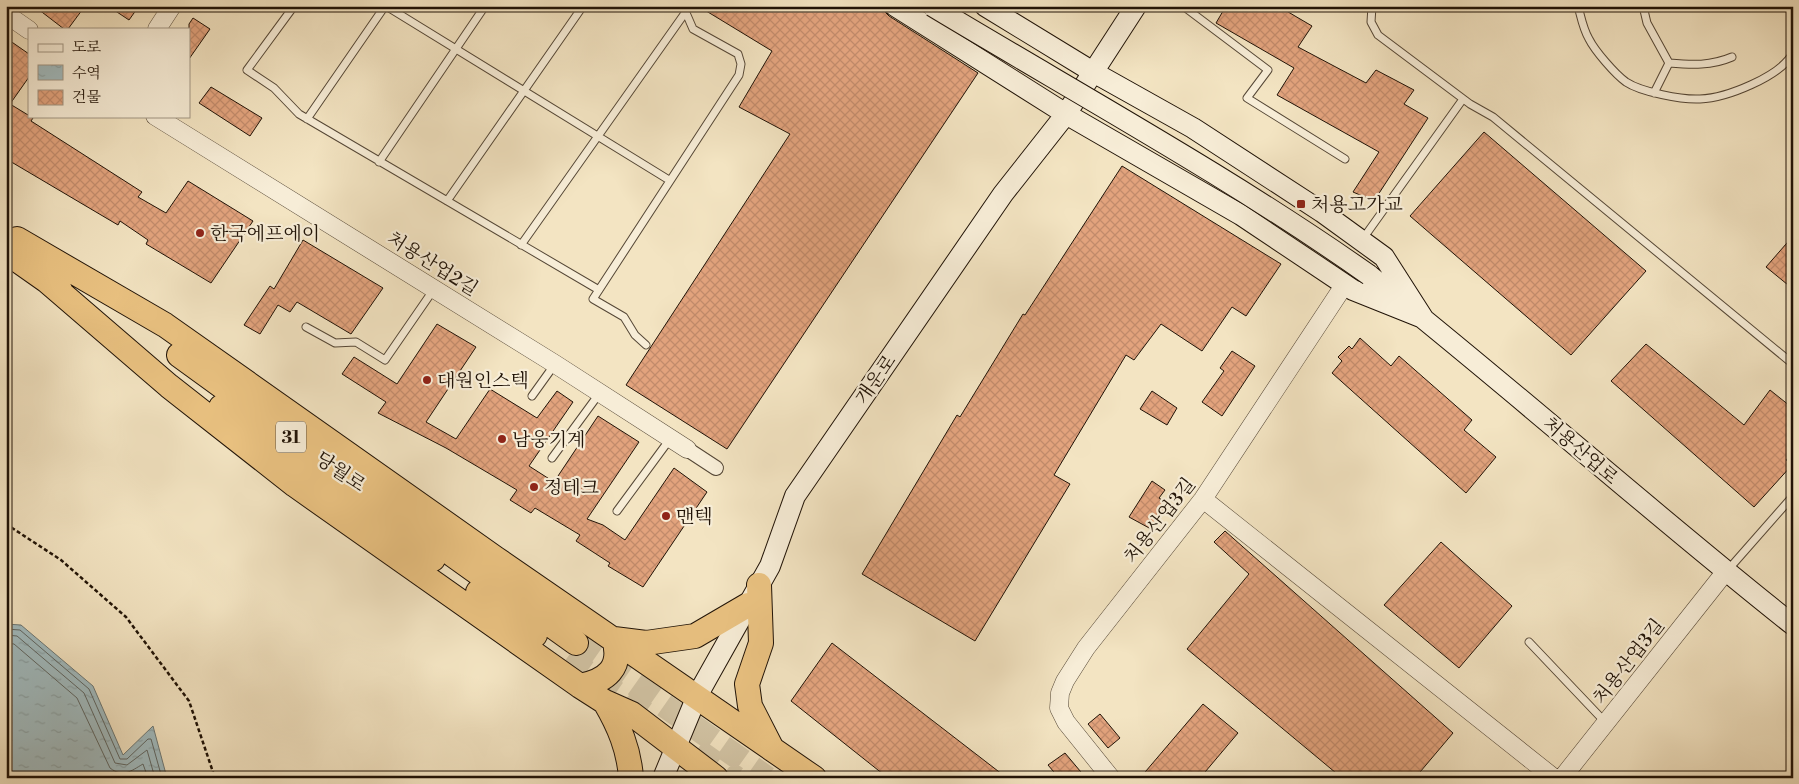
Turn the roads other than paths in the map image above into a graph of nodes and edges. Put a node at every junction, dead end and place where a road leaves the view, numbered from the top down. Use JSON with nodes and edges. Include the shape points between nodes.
{"nodes":[{"id":1,"x":172,"y":6,"type":"edge"},
{"id":2,"x":294,"y":6,"type":"edge"},
{"id":3,"x":385,"y":6,"type":"edge"},
{"id":4,"x":485,"y":6,"type":"edge"},
{"id":5,"x":583,"y":6,"type":"edge"},
{"id":6,"x":895,"y":6,"type":"edge"},
{"id":7,"x":932,"y":6,"type":"edge"},
{"id":8,"x":985,"y":6,"type":"edge"},
{"id":9,"x":1136,"y":6,"type":"edge"},
{"id":10,"x":1182,"y":6,"type":"edge"},
{"id":11,"x":1372,"y":6,"type":"edge"},
{"id":12,"x":1578,"y":6,"type":"edge"},
{"id":13,"x":1643,"y":6,"type":"edge"},
{"id":14,"x":684,"y":10,"type":"edge"},
{"id":15,"x":6,"y":14,"type":"edge"},
{"id":16,"x":157,"y":28,"type":"edge"},
{"id":17,"x":28,"y":29,"type":"edge"},
{"id":18,"x":456,"y":49,"type":"junction"},
{"id":19,"x":1793,"y":53,"type":"edge"},
{"id":20,"x":1732,"y":57,"type":"dead end"},
{"id":21,"x":1669,"y":63,"type":"junction"},
{"id":22,"x":1093,"y":72,"type":"junction"},
{"id":23,"x":523,"y":91,"type":"junction"},
{"id":24,"x":1654,"y":93,"type":"junction"},
{"id":25,"x":1463,"y":99,"type":"junction"},
{"id":26,"x":1066,"y":114,"type":"junction"},
{"id":27,"x":158,"y":118,"type":"edge"},
{"id":28,"x":307,"y":119,"type":"junction"},
{"id":29,"x":596,"y":136,"type":"junction"},
{"id":30,"x":1345,"y":160,"type":"dead end"},
{"id":31,"x":379,"y":162,"type":"junction"},
{"id":32,"x":669,"y":180,"type":"junction"},
{"id":33,"x":447,"y":201,"type":"junction"},
{"id":34,"x":1362,"y":240,"type":"junction"},
{"id":35,"x":10,"y":241,"type":"edge"},
{"id":36,"x":521,"y":244,"type":"junction"},
{"id":37,"x":47,"y":281,"type":"junction"},
{"id":38,"x":1345,"y":284,"type":"junction"},
{"id":39,"x":434,"y":289,"type":"junction"},
{"id":40,"x":599,"y":290,"type":"junction"},
{"id":41,"x":1423,"y":318,"type":"junction"},
{"id":42,"x":306,"y":327,"type":"dead end"},
{"id":43,"x":646,"y":345,"type":"dead end"},
{"id":44,"x":555,"y":364,"type":"junction"},
{"id":45,"x":1793,"y":364,"type":"edge"},
{"id":46,"x":600,"y":393,"type":"junction"},
{"id":47,"x":532,"y":396,"type":"dead end"},
{"id":48,"x":670,"y":438,"type":"junction"},
{"id":49,"x":687,"y":449,"type":"joint"},
{"id":50,"x":552,"y":458,"type":"dead end"},
{"id":51,"x":716,"y":468,"type":"dead end"},
{"id":52,"x":1793,"y":496,"type":"edge"},
{"id":53,"x":1203,"y":499,"type":"junction"},
{"id":54,"x":617,"y":510,"type":"dead end"},
{"id":55,"x":1726,"y":571,"type":"junction"},
{"id":56,"x":759,"y":585,"type":"junction"},
{"id":57,"x":748,"y":605,"type":"junction"},
{"id":58,"x":1793,"y":625,"type":"edge"},
{"id":59,"x":614,"y":639,"type":"junction"},
{"id":60,"x":1529,"y":642,"type":"dead end"},
{"id":61,"x":580,"y":686,"type":"junction"},
{"id":62,"x":697,"y":696,"type":"junction"},
{"id":63,"x":605,"y":702,"type":"junction"},
{"id":64,"x":1606,"y":723,"type":"junction"},
{"id":65,"x":674,"y":745,"type":"junction"},
{"id":66,"x":773,"y":750,"type":"junction"},
{"id":67,"x":801,"y":776,"type":"edge"},
{"id":68,"x":631,"y":778,"type":"edge"},
{"id":69,"x":663,"y":778,"type":"edge"},
{"id":70,"x":716,"y":778,"type":"edge"},
{"id":71,"x":1111,"y":778,"type":"edge"},
{"id":72,"x":1554,"y":778,"type":"edge"},
{"id":73,"x":1562,"y":778,"type":"edge"}],
"edges":[{"from":1,"to":16,"type":"street"},
{"from":2,"to":28,"type":"lane","via":[[247,70],[274,88]]},
{"from":3,"to":18,"type":"lane"},
{"from":3,"to":28,"type":"lane"},
{"from":4,"to":18,"type":"lane"},
{"from":5,"to":23,"type":"lane"},
{"from":6,"to":26,"type":"main road"},
{"from":7,"to":41,"type":"main road","name":"처용산업로","bridge":true,"via":[[1321,241]]},
{"from":8,"to":22,"type":"main road"},
{"from":9,"to":22,"type":"main road","name":"개운로"},
{"from":10,"to":30,"type":"lane","via":[[1268,70],[1247,98]]},
{"from":11,"to":25,"type":"lane","via":[[1371,22],[1378,35]]},
{"from":12,"to":24,"type":"lane","via":[[1588,38],[1599,52],[1626,82]]},
{"from":13,"to":21,"type":"lane","via":[[1647,23]]},
{"from":14,"to":29,"type":"lane"},
{"from":14,"to":32,"type":"lane","via":[[693,29],[738,54],[741,64],[739,75]]},
{"from":15,"to":17,"type":"street"},
{"from":18,"to":23,"type":"lane"},
{"from":18,"to":31,"type":"lane"},
{"from":19,"to":24,"type":"lane","via":[[1789,60],[1749,87],[1700,99]]},
{"from":20,"to":21,"type":"lane","via":[[1693,66]]},
{"from":21,"to":24,"type":"lane"},
{"from":22,"to":26,"type":"main road","name":"개운로"},
{"from":22,"to":34,"type":"main road","via":[[1194,128]]},
{"from":23,"to":29,"type":"lane"},
{"from":23,"to":33,"type":"lane"},
{"from":25,"to":34,"type":"lane"},
{"from":25,"to":45,"type":"lane","via":[[1493,117]]},
{"from":26,"to":38,"type":"main road","via":[[1240,215]]},
{"from":26,"to":56,"type":"main road","name":"개운로","via":[[1003,194],[795,496],[770,566]]},
{"from":27,"to":39,"type":"street","name":"처용산업2길"},
{"from":28,"to":31,"type":"lane"},
{"from":29,"to":32,"type":"lane"},
{"from":29,"to":36,"type":"lane"},
{"from":31,"to":33,"type":"lane"},
{"from":32,"to":40,"type":"lane"},
{"from":33,"to":36,"type":"lane"},
{"from":34,"to":41,"type":"main road","via":[[1384,257]]},
{"from":35,"to":37,"type":"highway","name":"당월로","number":"31"},
{"from":35,"to":37,"type":"highway","name":"당월로","number":"31","via":[[383,499],[572,650],[374,515]]},
{"from":35,"to":59,"type":"highway","via":[[165,325]]},
{"from":36,"to":40,"type":"lane"},
{"from":37,"to":61,"type":"highway","via":[[170,386],[295,485]]},
{"from":38,"to":41,"type":"main road"},
{"from":38,"to":53,"type":"street","name":"처용산업3길"},
{"from":39,"to":42,"type":"lane","via":[[385,360],[356,342],[335,343]]},
{"from":39,"to":44,"type":"street","name":"처용산업2길"},
{"from":40,"to":43,"type":"lane","via":[[593,299],[624,317]]},
{"from":41,"to":55,"type":"main road","name":"처용산업로"},
{"from":44,"to":46,"type":"street","name":"처용산업2길"},
{"from":44,"to":47,"type":"lane"},
{"from":46,"to":48,"type":"street","name":"처용산업2길"},
{"from":46,"to":50,"type":"lane"},
{"from":48,"to":49,"type":"street","name":"처용산업2길"},
{"from":48,"to":54,"type":"lane"},
{"from":49,"to":51,"type":"street"},
{"from":52,"to":55,"type":"lane"},
{"from":53,"to":71,"type":"street","name":"처용산업3길","via":[[1086,648],[1060,693],[1060,708],[1066,722]]},
{"from":53,"to":72,"type":"street"},
{"from":55,"to":58,"type":"main road","name":"처용산업로"},
{"from":55,"to":64,"type":"street","name":"처용산업3길"},
{"from":56,"to":57,"type":"main road","name":"개운로"},
{"from":56,"to":66,"type":"highway","via":[[761,643],[747,684],[750,706]]},
{"from":57,"to":59,"type":"highway","via":[[695,636],[646,643]]},
{"from":57,"to":62,"type":"main road","name":"개운로"},
{"from":59,"to":61,"type":"highway","via":[[618,650],[612,671],[593,684]]},
{"from":59,"to":62,"type":"highway"},
{"from":60,"to":64,"type":"lane"},
{"from":61,"to":63,"type":"highway"},
{"from":62,"to":65,"type":"main road","name":"개운로"},
{"from":62,"to":66,"type":"highway"},
{"from":63,"to":65,"type":"highway","via":[[632,714]]},
{"from":63,"to":68,"type":"highway","via":[[625,744]]},
{"from":64,"to":73,"type":"street","name":"처용산업3길"},
{"from":65,"to":69,"type":"main road","name":"개운로"},
{"from":65,"to":70,"type":"highway"},
{"from":66,"to":67,"type":"highway"}]}
